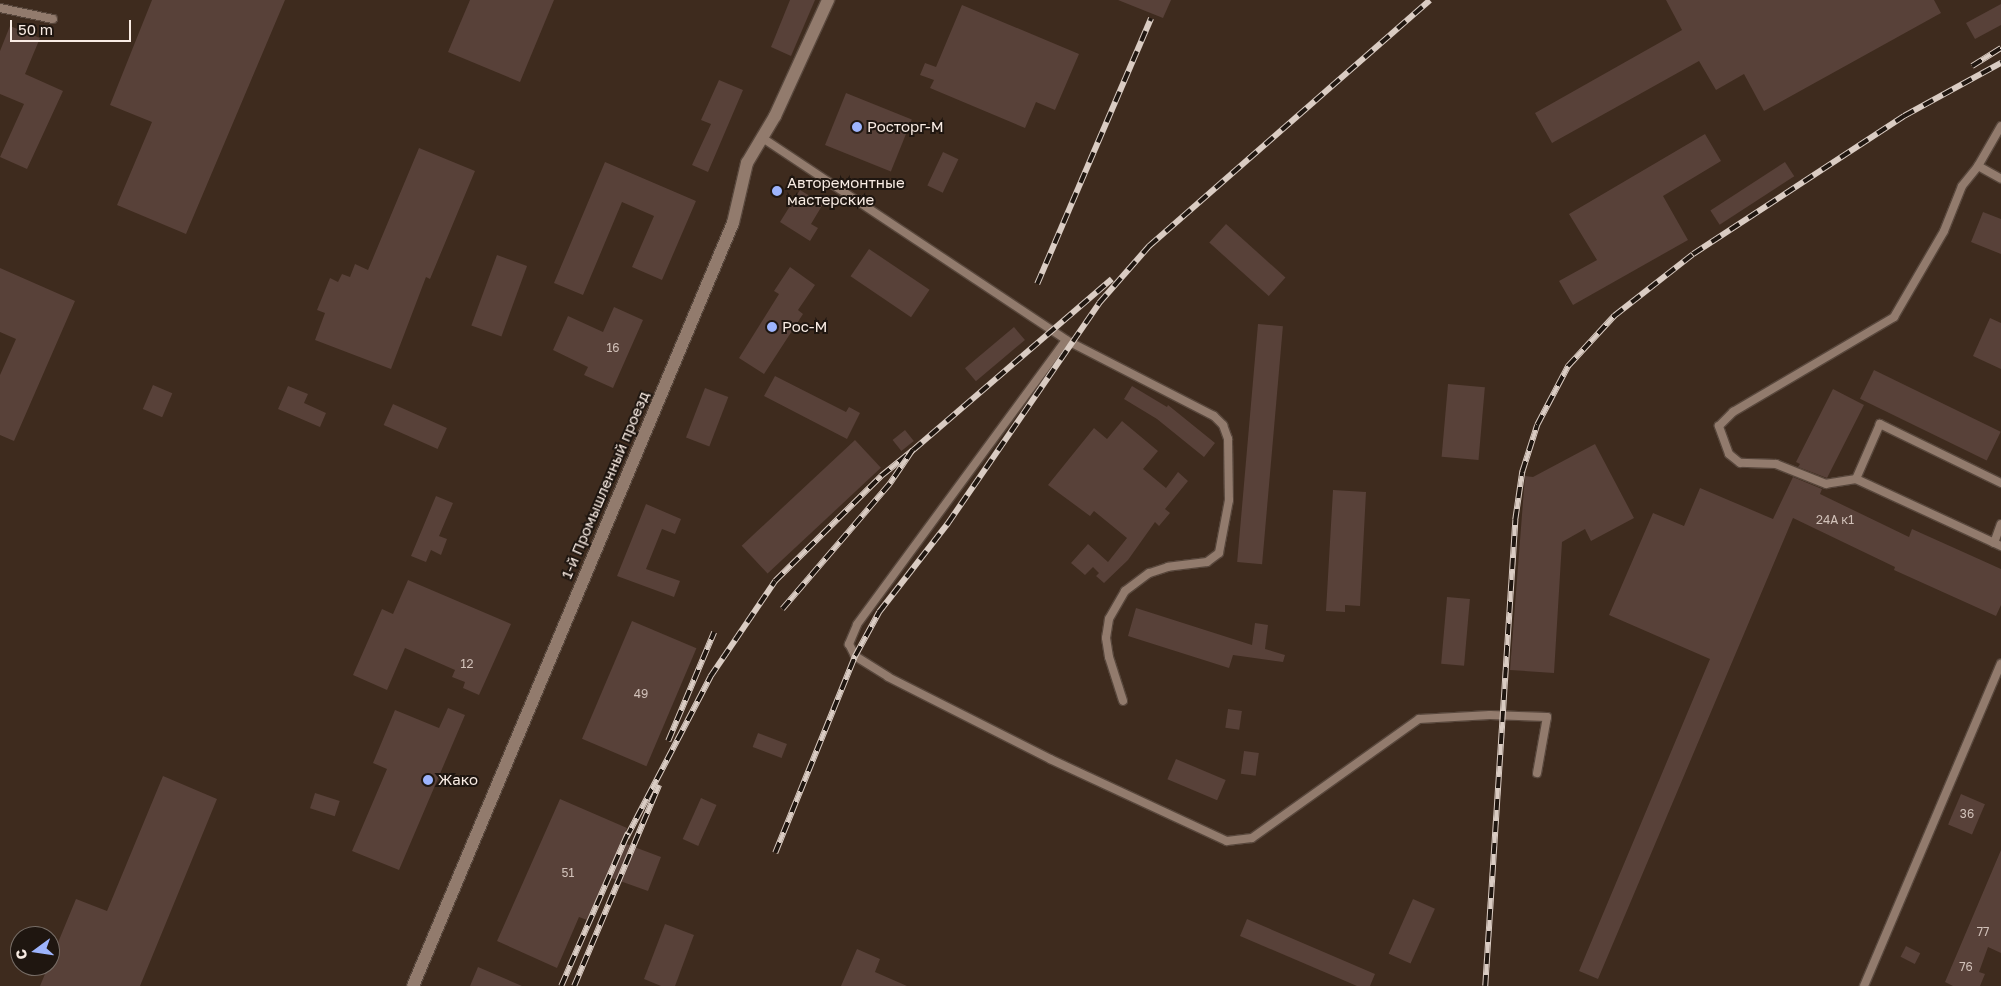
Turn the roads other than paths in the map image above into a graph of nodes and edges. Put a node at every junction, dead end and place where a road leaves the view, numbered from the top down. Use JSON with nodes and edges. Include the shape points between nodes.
{"nodes":[{"id":1,"x":828,"y":0,"type":"edge"},
{"id":2,"x":0,"y":8,"type":"edge"},
{"id":3,"x":53,"y":20,"type":"dead end"},
{"id":4,"x":2001,"y":126,"type":"edge"},
{"id":5,"x":761,"y":137,"type":"junction"},
{"id":6,"x":1978,"y":166,"type":"junction"},
{"id":7,"x":2001,"y":179,"type":"edge"},
{"id":8,"x":1066,"y":340,"type":"junction"},
{"id":9,"x":1856,"y":478,"type":"junction"},
{"id":10,"x":2001,"y":483,"type":"edge"},
{"id":11,"x":2001,"y":524,"type":"edge"},
{"id":12,"x":1998,"y":544,"type":"edge"},
{"id":13,"x":2001,"y":664,"type":"edge"},
{"id":14,"x":1123,"y":701,"type":"dead end"},
{"id":15,"x":1537,"y":773,"type":"dead end"},
{"id":16,"x":413,"y":986,"type":"edge"},
{"id":17,"x":1864,"y":986,"type":"edge"}],
"edges":[{"from":1,"to":5,"type":"street","name":"1-й Промышленный проезд","via":[[775,116]]},
{"from":2,"to":3,"type":"lane"},
{"from":4,"to":6,"type":"lane"},
{"from":5,"to":8,"type":"lane"},
{"from":5,"to":16,"type":"street","name":"1-й Промышленный проезд","via":[[743,174],[733,223]]},
{"from":6,"to":7,"type":"lane"},
{"from":6,"to":9,"type":"lane","via":[[1962,186],[1944,231],[1894,317],[1734,412],[1720,426],[1729,454],[1740,463],[1776,464],[1826,484]]},
{"from":8,"to":14,"type":"lane","via":[[1214,416],[1223,425],[1228,439],[1229,500],[1219,553],[1207,562],[1168,566],[1149,573],[1125,591],[1109,619],[1106,638],[1109,658]]},
{"from":8,"to":15,"type":"lane","via":[[857,625],[849,644],[855,656],[888,677],[1050,759],[1227,841],[1252,838],[1420,719],[1490,715],[1547,717]]},
{"from":9,"to":10,"type":"lane","via":[[1880,424]]},
{"from":9,"to":12,"type":"lane"},
{"from":11,"to":12,"type":"lane"},
{"from":13,"to":17,"type":"lane"}]}
